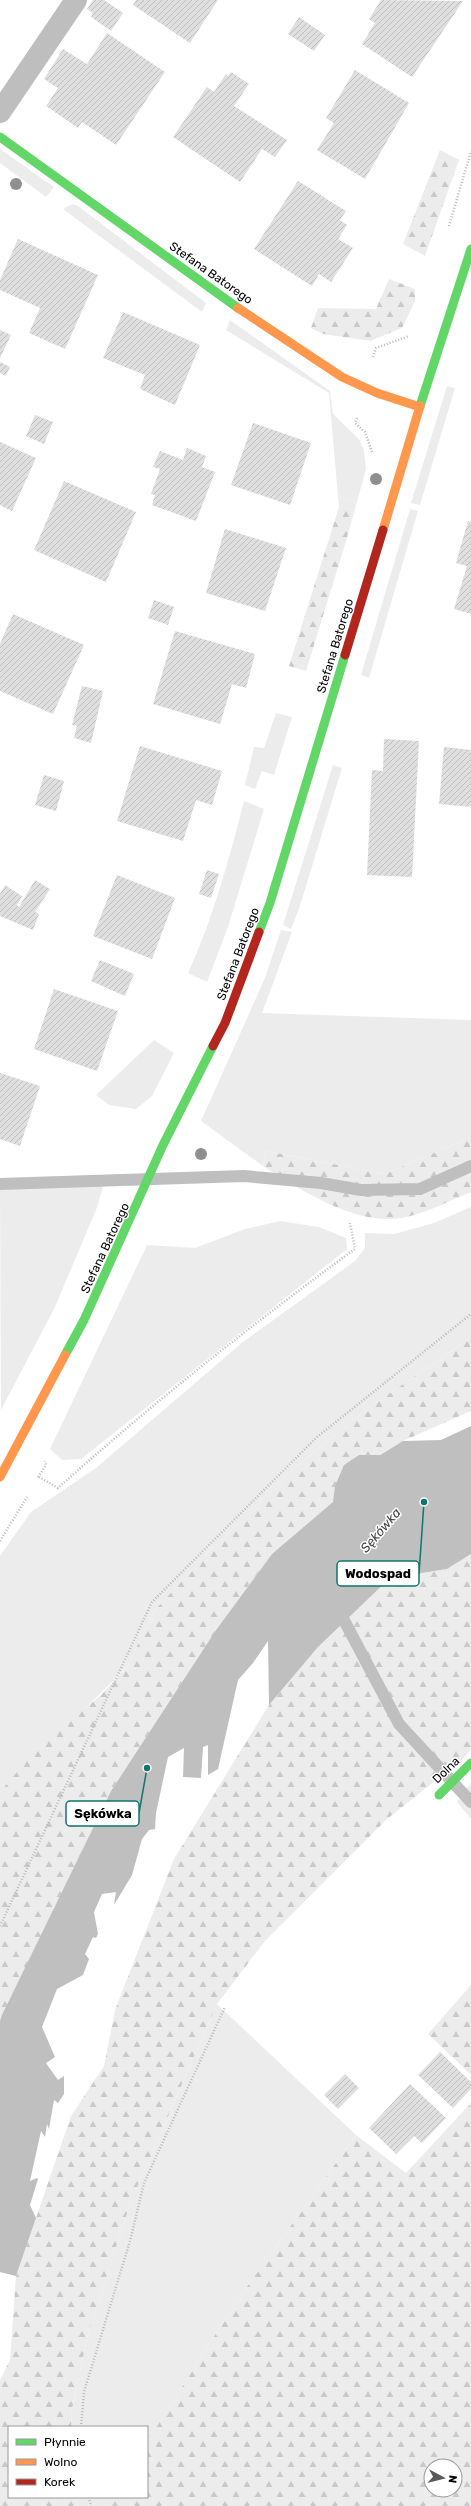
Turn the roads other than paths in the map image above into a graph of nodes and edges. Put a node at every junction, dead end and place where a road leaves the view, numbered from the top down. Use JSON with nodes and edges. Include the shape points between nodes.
{"nodes":[{"id":1,"x":76,"y":0,"type":"edge"},
{"id":2,"x":0,"y":112,"type":"edge"},
{"id":3,"x":0,"y":137,"type":"edge"},
{"id":4,"x":471,"y":249,"type":"edge"},
{"id":5,"x":420,"y":407,"type":"junction"},
{"id":6,"x":0,"y":1477,"type":"edge"},
{"id":7,"x":471,"y":1763,"type":"edge"},
{"id":8,"x":439,"y":1795,"type":"dead end"}],
"edges":[{"from":1,"to":2,"type":"street"},
{"from":3,"to":5,"type":"street","name":"Stefana Batorego","via":[[236,307],[342,377],[377,393]]},
{"from":4,"to":5,"type":"street","name":"Stefana Batorego"},
{"from":5,"to":6,"type":"street","name":"Stefana Batorego","via":[[270,903],[225,1023],[163,1145],[140,1201],[84,1320]]},
{"from":7,"to":8,"type":"street","name":"Dolna"}]}
